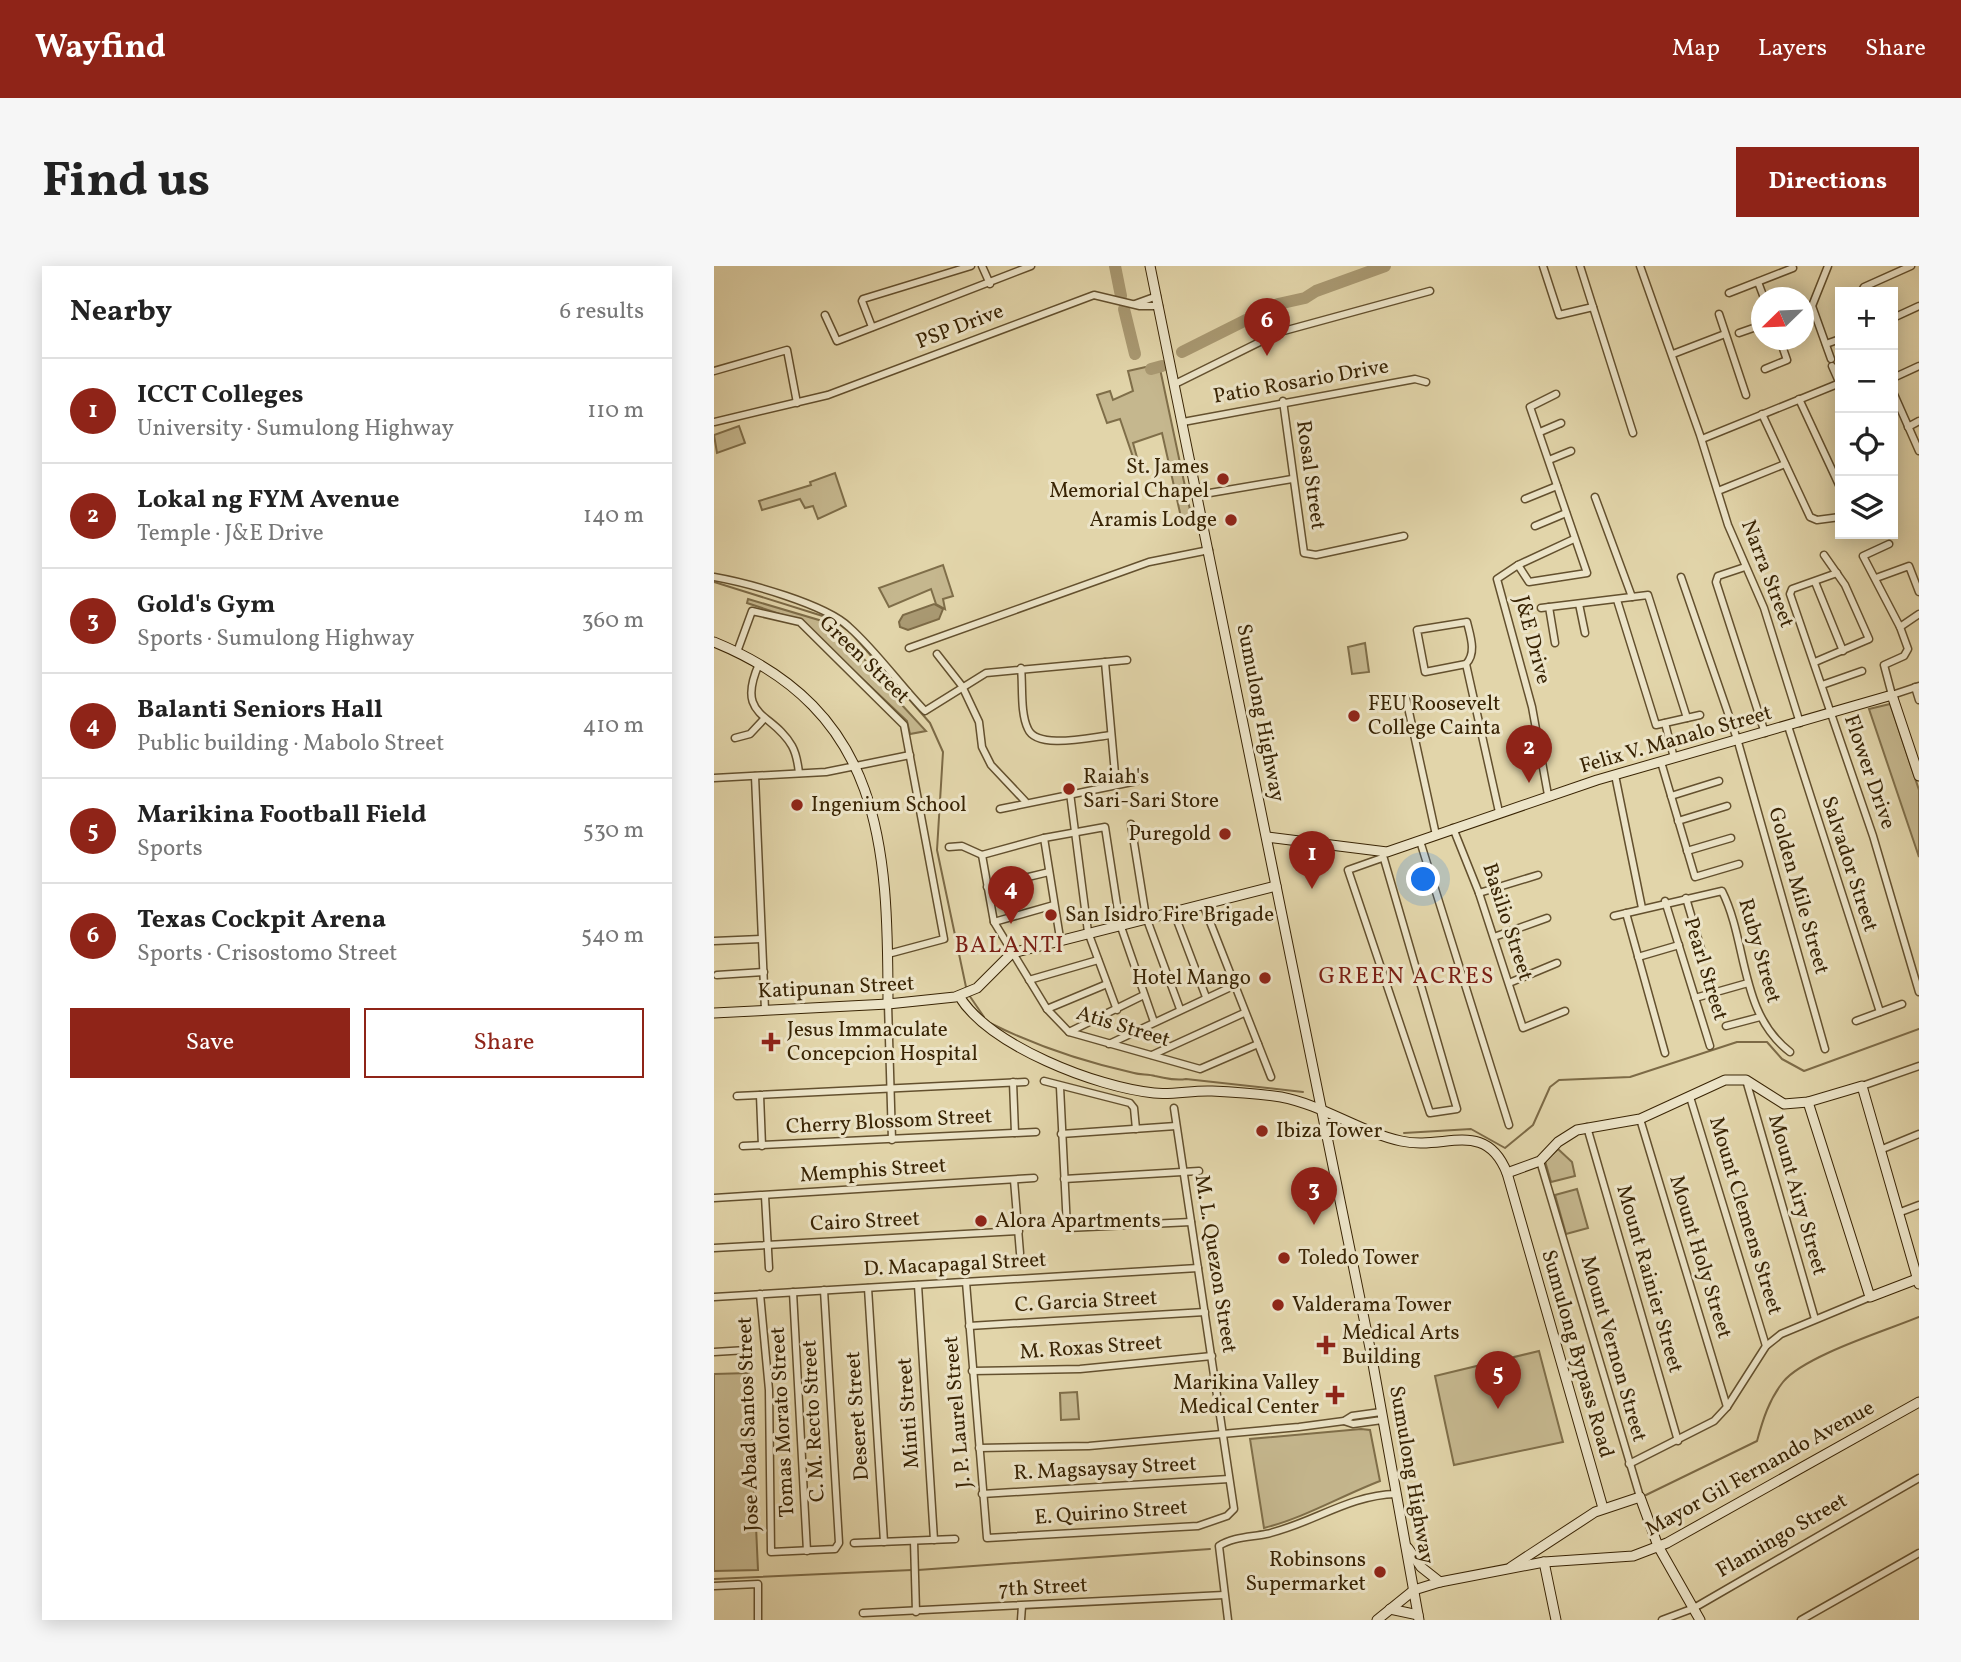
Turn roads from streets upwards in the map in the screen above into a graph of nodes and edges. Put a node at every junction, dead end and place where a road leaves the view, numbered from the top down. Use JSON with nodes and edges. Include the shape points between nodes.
{"nodes":[{"id":1,"x":971,"y":266,"type":"edge"},
{"id":2,"x":982,"y":266,"type":"edge"},
{"id":3,"x":1031,"y":266,"type":"edge"},
{"id":4,"x":1150,"y":266,"type":"edge"},
{"id":5,"x":1544,"y":266,"type":"edge"},
{"id":6,"x":1580,"y":266,"type":"edge"},
{"id":7,"x":1640,"y":266,"type":"edge"},
{"id":8,"x":1828,"y":266,"type":"edge"},
{"id":9,"x":1910,"y":266,"type":"edge"},
{"id":10,"x":1793,"y":268,"type":"dead end"},
{"id":11,"x":1758,"y":282,"type":"junction"},
{"id":12,"x":990,"y":284,"type":"junction"},
{"id":13,"x":1760,"y":287,"type":"edge"},
{"id":14,"x":1864,"y":287,"type":"edge"},
{"id":15,"x":1430,"y":291,"type":"dead end"},
{"id":16,"x":1729,"y":293,"type":"dead end"},
{"id":17,"x":1158,"y":301,"type":"junction"},
{"id":18,"x":1814,"y":301,"type":"edge"},
{"id":19,"x":1919,"y":306,"type":"edge"},
{"id":20,"x":1593,"y":307,"type":"junction"},
{"id":21,"x":1814,"y":311,"type":"edge"},
{"id":22,"x":825,"y":314,"type":"dead end"},
{"id":23,"x":1719,"y":314,"type":"dead end"},
{"id":24,"x":1898,"y":316,"type":"edge"},
{"id":25,"x":872,"y":327,"type":"junction"},
{"id":26,"x":1751,"y":329,"type":"edge"},
{"id":27,"x":1739,"y":333,"type":"dead end"},
{"id":28,"x":1725,"y":334,"type":"junction"},
{"id":29,"x":1835,"y":341,"type":"edge"},
{"id":30,"x":1826,"y":344,"type":"junction"},
{"id":31,"x":1784,"y":350,"type":"edge"},
{"id":32,"x":1673,"y":355,"type":"junction"},
{"id":33,"x":1919,"y":366,"type":"edge"},
{"id":34,"x":1765,"y":369,"type":"dead end"},
{"id":35,"x":1835,"y":370,"type":"edge"},
{"id":36,"x":714,"y":371,"type":"edge"},
{"id":37,"x":1898,"y":376,"type":"edge"},
{"id":38,"x":1426,"y":382,"type":"dead end"},
{"id":39,"x":1175,"y":384,"type":"junction"},
{"id":40,"x":1835,"y":386,"type":"edge"},
{"id":41,"x":1556,"y":394,"type":"dead end"},
{"id":42,"x":1746,"y":395,"type":"dead end"},
{"id":43,"x":1799,"y":399,"type":"junction"},
{"id":44,"x":1283,"y":401,"type":"junction"},
{"id":45,"x":797,"y":404,"type":"junction"},
{"id":46,"x":1898,"y":404,"type":"edge"},
{"id":47,"x":1762,"y":415,"type":"junction"},
{"id":48,"x":1919,"y":421,"type":"edge"},
{"id":49,"x":714,"y":422,"type":"edge"},
{"id":50,"x":1183,"y":422,"type":"junction"},
{"id":51,"x":1562,"y":424,"type":"dead end"},
{"id":52,"x":1908,"y":427,"type":"junction"},
{"id":53,"x":1540,"y":432,"type":"junction"},
{"id":54,"x":1633,"y":433,"type":"dead end"},
{"id":55,"x":1702,"y":439,"type":"junction"},
{"id":56,"x":1571,"y":451,"type":"dead end"},
{"id":57,"x":1919,"y":451,"type":"edge"},
{"id":58,"x":1549,"y":460,"type":"junction"},
{"id":59,"x":1785,"y":464,"type":"junction"},
{"id":60,"x":1835,"y":476,"type":"edge"},
{"id":61,"x":1292,"y":479,"type":"junction"},
{"id":62,"x":1557,"y":485,"type":"junction"},
{"id":63,"x":1718,"y":491,"type":"junction"},
{"id":64,"x":1198,"y":495,"type":"junction"},
{"id":65,"x":1595,"y":497,"type":"dead end"},
{"id":66,"x":1525,"y":499,"type":"dead end"},
{"id":67,"x":1566,"y":513,"type":"junction"},
{"id":68,"x":1835,"y":518,"type":"edge"},
{"id":69,"x":1535,"y":526,"type":"dead end"},
{"id":70,"x":1404,"y":537,"type":"dead end"},
{"id":71,"x":1574,"y":539,"type":"junction"},
{"id":72,"x":1889,"y":544,"type":"dead end"},
{"id":73,"x":1209,"y":550,"type":"junction"},
{"id":74,"x":1824,"y":555,"type":"dead end"},
{"id":75,"x":1518,"y":565,"type":"junction"},
{"id":76,"x":1745,"y":567,"type":"junction"},
{"id":77,"x":1837,"y":573,"type":"junction"},
{"id":78,"x":714,"y":577,"type":"edge"},
{"id":79,"x":1681,"y":577,"type":"dead end"},
{"id":80,"x":1876,"y":578,"type":"junction"},
{"id":81,"x":1815,"y":582,"type":"junction"},
{"id":82,"x":1919,"y":592,"type":"edge"},
{"id":83,"x":1632,"y":597,"type":"junction"},
{"id":84,"x":1617,"y":600,"type":"junction"},
{"id":85,"x":1579,"y":604,"type":"junction"},
{"id":86,"x":1549,"y":607,"type":"junction"},
{"id":87,"x":1541,"y":608,"type":"dead end"},
{"id":88,"x":1919,"y":614,"type":"edge"},
{"id":89,"x":1900,"y":626,"type":"junction"},
{"id":90,"x":1585,"y":633,"type":"dead end"},
{"id":91,"x":714,"y":642,"type":"edge"},
{"id":92,"x":1556,"y":643,"type":"dead end"},
{"id":93,"x":909,"y":649,"type":"dead end"},
{"id":94,"x":1843,"y":651,"type":"junction"},
{"id":95,"x":737,"y":652,"type":"junction"},
{"id":96,"x":937,"y":654,"type":"dead end"},
{"id":97,"x":1127,"y":660,"type":"dead end"},
{"id":98,"x":1105,"y":662,"type":"junction"},
{"id":99,"x":1815,"y":662,"type":"junction"},
{"id":100,"x":759,"y":664,"type":"junction"},
{"id":101,"x":1466,"y":664,"type":"junction"},
{"id":102,"x":1021,"y":668,"type":"junction"},
{"id":103,"x":1862,"y":671,"type":"dead end"},
{"id":104,"x":1822,"y":685,"type":"junction"},
{"id":105,"x":962,"y":686,"type":"junction"},
{"id":106,"x":1917,"y":687,"type":"edge"},
{"id":107,"x":1892,"y":695,"type":"junction"},
{"id":108,"x":1406,"y":698,"type":"dead end"},
{"id":109,"x":1919,"y":700,"type":"edge"},
{"id":110,"x":1830,"y":714,"type":"junction"},
{"id":111,"x":1700,"y":715,"type":"dead end"},
{"id":112,"x":764,"y":719,"type":"junction"},
{"id":113,"x":1687,"y":719,"type":"junction"},
{"id":114,"x":1665,"y":723,"type":"junction"},
{"id":115,"x":1800,"y":723,"type":"junction"},
{"id":116,"x":1788,"y":726,"type":"junction"},
{"id":117,"x":1765,"y":733,"type":"junction"},
{"id":118,"x":1111,"y":735,"type":"junction"},
{"id":119,"x":735,"y":738,"type":"dead end"},
{"id":120,"x":1738,"y":741,"type":"junction"},
{"id":121,"x":909,"y":755,"type":"junction"},
{"id":122,"x":1674,"y":758,"type":"junction"},
{"id":123,"x":1661,"y":762,"type":"junction"},
{"id":124,"x":856,"y":764,"type":"junction"},
{"id":125,"x":799,"y":773,"type":"junction"},
{"id":126,"x":1615,"y":775,"type":"junction"},
{"id":127,"x":755,"y":776,"type":"junction"},
{"id":128,"x":1919,"y":776,"type":"edge"},
{"id":129,"x":714,"y":778,"type":"edge"},
{"id":130,"x":1138,"y":781,"type":"dead end"},
{"id":131,"x":1719,"y":781,"type":"dead end"},
{"id":132,"x":1116,"y":785,"type":"junction"},
{"id":133,"x":1070,"y":793,"type":"junction"},
{"id":134,"x":1548,"y":795,"type":"junction"},
{"id":135,"x":1671,"y":796,"type":"junction"},
{"id":136,"x":1025,"y":802,"type":"junction"},
{"id":137,"x":1727,"y":806,"type":"dead end"},
{"id":138,"x":1000,"y":809,"type":"dead end"},
{"id":139,"x":1499,"y":812,"type":"junction"},
{"id":140,"x":1678,"y":821,"type":"junction"},
{"id":141,"x":1131,"y":824,"type":"dead end"},
{"id":142,"x":1453,"y":828,"type":"junction"},
{"id":143,"x":1075,"y":832,"type":"junction"},
{"id":144,"x":1436,"y":835,"type":"junction"},
{"id":145,"x":1266,"y":837,"type":"junction"},
{"id":146,"x":1044,"y":838,"type":"junction"},
{"id":147,"x":1731,"y":838,"type":"dead end"},
{"id":148,"x":1420,"y":841,"type":"junction"},
{"id":149,"x":949,"y":847,"type":"dead end"},
{"id":150,"x":1687,"y":851,"type":"junction"},
{"id":151,"x":982,"y":855,"type":"junction"},
{"id":152,"x":1382,"y":855,"type":"junction"},
{"id":153,"x":1739,"y":864,"type":"dead end"},
{"id":154,"x":1049,"y":872,"type":"junction"},
{"id":155,"x":1538,"y":875,"type":"dead end"},
{"id":156,"x":1276,"y":886,"type":"junction"},
{"id":157,"x":988,"y":887,"type":"junction"},
{"id":158,"x":1479,"y":893,"type":"junction"},
{"id":159,"x":1686,"y":898,"type":"junction"},
{"id":160,"x":1665,"y":901,"type":"junction"},
{"id":161,"x":1203,"y":904,"type":"junction"},
{"id":162,"x":1054,"y":905,"type":"junction"},
{"id":163,"x":1642,"y":908,"type":"junction"},
{"id":164,"x":1173,"y":910,"type":"junction"},
{"id":165,"x":1626,"y":913,"type":"junction"},
{"id":166,"x":1614,"y":916,"type":"dead end"},
{"id":167,"x":1146,"y":917,"type":"junction"},
{"id":168,"x":1547,"y":918,"type":"dead end"},
{"id":169,"x":993,"y":922,"type":"junction"},
{"id":170,"x":1120,"y":924,"type":"junction"},
{"id":171,"x":1088,"y":932,"type":"junction"},
{"id":172,"x":1494,"y":937,"type":"junction"},
{"id":173,"x":1060,"y":938,"type":"junction"},
{"id":174,"x":761,"y":939,"type":"junction"},
{"id":175,"x":714,"y":941,"type":"edge"},
{"id":176,"x":1679,"y":945,"type":"junction"},
{"id":177,"x":1012,"y":953,"type":"junction"},
{"id":178,"x":888,"y":954,"type":"junction"},
{"id":179,"x":1638,"y":957,"type":"junction"},
{"id":180,"x":1704,"y":959,"type":"dead end"},
{"id":181,"x":1098,"y":960,"type":"junction"},
{"id":182,"x":1557,"y":963,"type":"dead end"},
{"id":183,"x":764,"y":972,"type":"junction"},
{"id":184,"x":717,"y":975,"type":"dead end"},
{"id":185,"x":1029,"y":979,"type":"junction"},
{"id":186,"x":1748,"y":983,"type":"junction"},
{"id":187,"x":1107,"y":984,"type":"junction"},
{"id":188,"x":1509,"y":984,"type":"junction"},
{"id":189,"x":1233,"y":986,"type":"junction"},
{"id":190,"x":1919,"y":992,"type":"edge"},
{"id":191,"x":966,"y":993,"type":"junction"},
{"id":192,"x":1144,"y":995,"type":"junction"},
{"id":193,"x":1206,"y":997,"type":"junction"},
{"id":194,"x":1695,"y":998,"type":"junction"},
{"id":195,"x":888,"y":1004,"type":"junction"},
{"id":196,"x":1902,"y":1004,"type":"dead end"},
{"id":197,"x":1047,"y":1009,"type":"junction"},
{"id":198,"x":1180,"y":1009,"type":"junction"},
{"id":199,"x":765,"y":1010,"type":"junction"},
{"id":200,"x":1117,"y":1010,"type":"junction"},
{"id":201,"x":1565,"y":1012,"type":"dead end"},
{"id":202,"x":1880,"y":1012,"type":"junction"},
{"id":203,"x":714,"y":1013,"type":"edge"},
{"id":204,"x":1244,"y":1013,"type":"junction"},
{"id":205,"x":1760,"y":1017,"type":"junction"},
{"id":206,"x":1856,"y":1021,"type":"dead end"},
{"id":207,"x":1154,"y":1022,"type":"junction"},
{"id":208,"x":1726,"y":1026,"type":"dead end"},
{"id":209,"x":1069,"y":1032,"type":"junction"},
{"id":210,"x":1109,"y":1044,"type":"junction"},
{"id":211,"x":1258,"y":1044,"type":"junction"},
{"id":212,"x":1710,"y":1046,"type":"dead end"},
{"id":213,"x":1825,"y":1049,"type":"dead end"},
{"id":214,"x":1790,"y":1052,"type":"dead end"},
{"id":215,"x":1665,"y":1053,"type":"dead end"},
{"id":216,"x":1152,"y":1055,"type":"junction"},
{"id":217,"x":1919,"y":1066,"type":"edge"},
{"id":218,"x":1271,"y":1077,"type":"dead end"},
{"id":219,"x":1746,"y":1080,"type":"junction"},
{"id":220,"x":1013,"y":1082,"type":"junction"},
{"id":221,"x":1025,"y":1082,"type":"dead end"},
{"id":222,"x":1044,"y":1082,"type":"dead end"},
{"id":223,"x":1862,"y":1086,"type":"junction"},
{"id":224,"x":890,"y":1087,"type":"junction"},
{"id":225,"x":1060,"y":1087,"type":"junction"},
{"id":226,"x":760,"y":1095,"type":"junction"},
{"id":227,"x":737,"y":1096,"type":"dead end"},
{"id":228,"x":1690,"y":1097,"type":"junction"},
{"id":229,"x":1808,"y":1102,"type":"junction"},
{"id":230,"x":1174,"y":1108,"type":"dead end"},
{"id":231,"x":1320,"y":1108,"type":"junction"},
{"id":232,"x":1640,"y":1119,"type":"junction"},
{"id":233,"x":1509,"y":1125,"type":"dead end"},
{"id":234,"x":1176,"y":1126,"type":"junction"},
{"id":235,"x":1586,"y":1126,"type":"junction"},
{"id":236,"x":1136,"y":1129,"type":"junction"},
{"id":237,"x":1036,"y":1132,"type":"dead end"},
{"id":238,"x":1015,"y":1133,"type":"junction"},
{"id":239,"x":1061,"y":1134,"type":"junction"},
{"id":240,"x":1919,"y":1135,"type":"edge"},
{"id":241,"x":892,"y":1140,"type":"junction"},
{"id":242,"x":743,"y":1146,"type":"dead end"},
{"id":243,"x":762,"y":1146,"type":"junction"},
{"id":244,"x":1880,"y":1150,"type":"junction"},
{"id":245,"x":1539,"y":1161,"type":"junction"},
{"id":246,"x":1199,"y":1171,"type":"dead end"},
{"id":247,"x":1183,"y":1172,"type":"junction"},
{"id":248,"x":1507,"y":1174,"type":"junction"},
{"id":249,"x":1034,"y":1178,"type":"dead end"},
{"id":250,"x":1064,"y":1179,"type":"junction"},
{"id":251,"x":1014,"y":1180,"type":"junction"},
{"id":252,"x":765,"y":1196,"type":"junction"},
{"id":253,"x":714,"y":1198,"type":"edge"},
{"id":254,"x":1919,"y":1205,"type":"edge"},
{"id":255,"x":1898,"y":1213,"type":"junction"},
{"id":256,"x":1191,"y":1222,"type":"junction"},
{"id":257,"x":1018,"y":1231,"type":"junction"},
{"id":258,"x":767,"y":1245,"type":"junction"},
{"id":259,"x":714,"y":1248,"type":"edge"},
{"id":260,"x":1020,"y":1253,"type":"dead end"},
{"id":261,"x":769,"y":1268,"type":"dead end"},
{"id":262,"x":1198,"y":1268,"type":"junction"},
{"id":263,"x":1918,"y":1280,"type":"edge"},
{"id":264,"x":966,"y":1282,"type":"junction"},
{"id":265,"x":918,"y":1284,"type":"junction"},
{"id":266,"x":868,"y":1287,"type":"junction"},
{"id":267,"x":824,"y":1290,"type":"junction"},
{"id":268,"x":793,"y":1292,"type":"junction"},
{"id":269,"x":760,"y":1294,"type":"junction"},
{"id":270,"x":714,"y":1297,"type":"edge"},
{"id":271,"x":1870,"y":1297,"type":"junction"},
{"id":272,"x":1205,"y":1312,"type":"junction"},
{"id":273,"x":1815,"y":1320,"type":"junction"},
{"id":274,"x":968,"y":1326,"type":"junction"},
{"id":275,"x":1766,"y":1346,"type":"junction"},
{"id":276,"x":747,"y":1350,"type":"dead end"},
{"id":277,"x":714,"y":1352,"type":"edge"},
{"id":278,"x":1212,"y":1356,"type":"junction"},
{"id":279,"x":972,"y":1371,"type":"junction"},
{"id":280,"x":1919,"y":1402,"type":"edge"},
{"id":281,"x":1727,"y":1406,"type":"junction"},
{"id":282,"x":1382,"y":1416,"type":"junction"},
{"id":283,"x":1223,"y":1433,"type":"junction"},
{"id":284,"x":1678,"y":1441,"type":"junction"},
{"id":285,"x":979,"y":1448,"type":"junction"},
{"id":286,"x":1629,"y":1464,"type":"junction"},
{"id":287,"x":1919,"y":1478,"type":"edge"},
{"id":288,"x":1229,"y":1479,"type":"junction"},
{"id":289,"x":1396,"y":1493,"type":"junction"},
{"id":290,"x":982,"y":1494,"type":"junction"},
{"id":291,"x":1640,"y":1497,"type":"junction"},
{"id":292,"x":1604,"y":1508,"type":"junction"},
{"id":293,"x":1234,"y":1509,"type":"joint"},
{"id":294,"x":986,"y":1538,"type":"joint"},
{"id":295,"x":1404,"y":1538,"type":"junction"},
{"id":296,"x":934,"y":1539,"type":"junction"},
{"id":297,"x":955,"y":1539,"type":"dead end"},
{"id":298,"x":914,"y":1541,"type":"junction"},
{"id":299,"x":884,"y":1542,"type":"junction"},
{"id":300,"x":854,"y":1543,"type":"dead end"},
{"id":301,"x":1658,"y":1546,"type":"junction"},
{"id":302,"x":807,"y":1551,"type":"junction"},
{"id":303,"x":1919,"y":1553,"type":"edge"},
{"id":304,"x":1544,"y":1562,"type":"junction"},
{"id":305,"x":1509,"y":1569,"type":"junction"},
{"id":306,"x":1440,"y":1582,"type":"junction"},
{"id":307,"x":714,"y":1586,"type":"edge"},
{"id":308,"x":1414,"y":1590,"type":"junction"},
{"id":309,"x":1224,"y":1595,"type":"junction"},
{"id":310,"x":1022,"y":1606,"type":"junction"},
{"id":311,"x":1694,"y":1608,"type":"junction"},
{"id":312,"x":1390,"y":1609,"type":"junction"},
{"id":313,"x":916,"y":1612,"type":"junction"},
{"id":314,"x":863,"y":1613,"type":"dead end"},
{"id":315,"x":1419,"y":1617,"type":"edge"},
{"id":316,"x":758,"y":1620,"type":"edge"},
{"id":317,"x":1021,"y":1620,"type":"edge"},
{"id":318,"x":1228,"y":1620,"type":"edge"},
{"id":319,"x":1377,"y":1620,"type":"edge"},
{"id":320,"x":1556,"y":1620,"type":"edge"},
{"id":321,"x":1662,"y":1620,"type":"edge"},
{"id":322,"x":1700,"y":1620,"type":"edge"},
{"id":323,"x":1801,"y":1620,"type":"edge"}],
"edges":[{"from":1,"to":25,"type":"street","via":[[863,299]]},
{"from":2,"to":12,"type":"street"},
{"from":3,"to":12,"type":"street"},
{"from":4,"to":17,"type":"street","name":"Sumulong Highway"},
{"from":5,"to":20,"type":"street","via":[[1559,314]]},
{"from":6,"to":20,"type":"street"},
{"from":7,"to":32,"type":"street","name":"Narra Street"},
{"from":8,"to":18,"type":"street"},
{"from":9,"to":14,"type":"street"},
{"from":10,"to":11,"type":"street"},
{"from":11,"to":13,"type":"street"},
{"from":11,"to":16,"type":"street"},
{"from":12,"to":25,"type":"street"},
{"from":15,"to":39,"type":"street","via":[[1280,332]]},
{"from":17,"to":39,"type":"street","name":"Sumulong Highway"},
{"from":17,"to":45,"type":"street","name":"PSP Drive","via":[[1135,304],[1094,295]]},
{"from":19,"to":24,"type":"street"},
{"from":20,"to":54,"type":"street"},
{"from":21,"to":30,"type":"street"},
{"from":22,"to":25,"type":"street","via":[[836,341]]},
{"from":23,"to":28,"type":"street"},
{"from":26,"to":27,"type":"street"},
{"from":28,"to":32,"type":"street"},
{"from":28,"to":42,"type":"street"},
{"from":29,"to":30,"type":"street"},
{"from":30,"to":35,"type":"street"},
{"from":31,"to":34,"type":"street","via":[[1787,360]]},
{"from":32,"to":55,"type":"street","name":"Narra Street"},
{"from":33,"to":37,"type":"street"},
{"from":36,"to":45,"type":"street","via":[[787,350]]},
{"from":38,"to":44,"type":"street","name":"Patio Rosario Drive","via":[[1415,379]]},
{"from":39,"to":50,"type":"street","name":"Sumulong Highway"},
{"from":40,"to":43,"type":"street"},
{"from":41,"to":53,"type":"street","via":[[1530,407]]},
{"from":43,"to":47,"type":"street"},
{"from":43,"to":60,"type":"street"},
{"from":44,"to":50,"type":"street","name":"Patio Rosario Drive"},
{"from":44,"to":61,"type":"street","name":"Rosal Street"},
{"from":45,"to":49,"type":"street","name":"PSP Drive"},
{"from":46,"to":52,"type":"street"},
{"from":47,"to":55,"type":"street"},
{"from":47,"to":59,"type":"street"},
{"from":48,"to":52,"type":"street"},
{"from":50,"to":64,"type":"street","name":"Sumulong Highway"},
{"from":51,"to":53,"type":"street"},
{"from":52,"to":57,"type":"street"},
{"from":53,"to":58,"type":"street"},
{"from":55,"to":63,"type":"street","name":"Narra Street"},
{"from":56,"to":58,"type":"street"},
{"from":58,"to":62,"type":"street"},
{"from":59,"to":63,"type":"street"},
{"from":59,"to":68,"type":"street","via":[[1810,517]]},
{"from":61,"to":64,"type":"street"},
{"from":61,"to":70,"type":"street","name":"Rosal Street","via":[[1304,552],[1316,555]]},
{"from":62,"to":66,"type":"street"},
{"from":62,"to":67,"type":"street"},
{"from":63,"to":76,"type":"street","name":"Narra Street"},
{"from":64,"to":73,"type":"street","name":"Sumulong Highway"},
{"from":65,"to":83,"type":"street"},
{"from":67,"to":69,"type":"street"},
{"from":67,"to":71,"type":"street"},
{"from":71,"to":75,"type":"street","name":"J&E Drive"},
{"from":71,"to":75,"type":"street","via":[[1585,574],[1530,582]]},
{"from":72,"to":80,"type":"street","via":[[1863,556]]},
{"from":73,"to":93,"type":"street","via":[[1149,562]]},
{"from":73,"to":145,"type":"street","name":"Sumulong Highway"},
{"from":74,"to":77,"type":"street"},
{"from":75,"to":134,"type":"street","name":"J&E Drive","via":[[1497,579],[1532,708]]},
{"from":76,"to":115,"type":"street","name":"Narra Street"},
{"from":76,"to":117,"type":"street","via":[[1718,576],[1716,582]]},
{"from":77,"to":81,"type":"street"},
{"from":77,"to":94,"type":"street","via":[[1869,637]]},
{"from":78,"to":105,"type":"street","via":[[830,612],[857,635],[925,711]]},
{"from":79,"to":120,"type":"street","name":"Golden Mile Street"},
{"from":80,"to":82,"type":"street","via":[[1909,566]]},
{"from":80,"to":89,"type":"street"},
{"from":81,"to":94,"type":"street"},
{"from":81,"to":99,"type":"street","name":"Flower Drive","via":[[1790,594]]},
{"from":83,"to":84,"type":"street"},
{"from":83,"to":113,"type":"street","via":[[1648,594]]},
{"from":84,"to":85,"type":"street"},
{"from":84,"to":114,"type":"street","via":[[1657,725]]},
{"from":85,"to":86,"type":"street"},
{"from":85,"to":90,"type":"street"},
{"from":86,"to":87,"type":"street"},
{"from":86,"to":92,"type":"street"},
{"from":88,"to":89,"type":"street"},
{"from":89,"to":107,"type":"street","via":[[1907,653],[1884,667]]},
{"from":91,"to":95,"type":"street"},
{"from":94,"to":99,"type":"street"},
{"from":95,"to":100,"type":"street"},
{"from":95,"to":121,"type":"street","name":"Green Street","via":[[752,611],[800,622],[899,717]]},
{"from":96,"to":105,"type":"street"},
{"from":97,"to":98,"type":"street"},
{"from":98,"to":102,"type":"street"},
{"from":98,"to":118,"type":"street"},
{"from":99,"to":104,"type":"street","name":"Flower Drive"},
{"from":100,"to":112,"type":"street","via":[[751,695]]},
{"from":100,"to":124,"type":"street","via":[[788,683],[833,727]]},
{"from":101,"to":101,"type":"street","via":[[1472,651],[1467,622],[1417,630],[1425,672]]},
{"from":101,"to":139,"type":"street"},
{"from":102,"to":105,"type":"street","via":[[986,673]]},
{"from":102,"to":118,"type":"street","via":[[1032,736],[1044,742]]},
{"from":103,"to":104,"type":"street"},
{"from":104,"to":110,"type":"street","name":"Flower Drive"},
{"from":105,"to":136,"type":"street","via":[[979,722],[982,747],[991,765]]},
{"from":106,"to":107,"type":"street"},
{"from":106,"to":109,"type":"street"},
{"from":107,"to":110,"type":"street","name":"Felix V. Manalo Street"},
{"from":107,"to":128,"type":"street"},
{"from":108,"to":144,"type":"street"},
{"from":110,"to":115,"type":"street","name":"Felix V. Manalo Street"},
{"from":110,"to":190,"type":"street","name":"Flower Drive","via":[[1873,836]]},
{"from":111,"to":113,"type":"street"},
{"from":112,"to":119,"type":"street","via":[[750,734]]},
{"from":112,"to":125,"type":"street","via":[[791,743]]},
{"from":113,"to":114,"type":"street"},
{"from":114,"to":122,"type":"street"},
{"from":115,"to":116,"type":"street","name":"Felix V. Manalo Street"},
{"from":116,"to":117,"type":"street","name":"Felix V. Manalo Street"},
{"from":116,"to":202,"type":"street","name":"Salvador Street"},
{"from":117,"to":120,"type":"street","name":"Felix V. Manalo Street"},
{"from":118,"to":132,"type":"street"},
{"from":120,"to":122,"type":"street","name":"Felix V. Manalo Street"},
{"from":120,"to":213,"type":"street","name":"Golden Mile Street"},
{"from":121,"to":124,"type":"street"},
{"from":121,"to":178,"type":"street","name":"Green Street","via":[[944,939]]},
{"from":122,"to":123,"type":"street","name":"Felix V. Manalo Street"},
{"from":123,"to":126,"type":"street","name":"Felix V. Manalo Street"},
{"from":123,"to":135,"type":"street"},
{"from":124,"to":125,"type":"street"},
{"from":124,"to":178,"type":"street","via":[[881,852]]},
{"from":125,"to":127,"type":"street"},
{"from":126,"to":134,"type":"street","name":"Felix V. Manalo Street"},
{"from":126,"to":163,"type":"street"},
{"from":127,"to":129,"type":"street"},
{"from":127,"to":174,"type":"street"},
{"from":130,"to":132,"type":"street"},
{"from":131,"to":135,"type":"street"},
{"from":132,"to":133,"type":"street"},
{"from":133,"to":136,"type":"street"},
{"from":133,"to":143,"type":"street"},
{"from":134,"to":139,"type":"street","name":"Felix V. Manalo Street"},
{"from":135,"to":140,"type":"street"},
{"from":136,"to":138,"type":"street"},
{"from":137,"to":140,"type":"street"},
{"from":139,"to":142,"type":"street","name":"Felix V. Manalo Street"},
{"from":140,"to":150,"type":"street"},
{"from":141,"to":167,"type":"street"},
{"from":142,"to":144,"type":"street","name":"Felix V. Manalo Street"},
{"from":142,"to":158,"type":"street","name":"Basilio Street"},
{"from":143,"to":146,"type":"street"},
{"from":143,"to":170,"type":"street","via":[[1105,827]]},
{"from":143,"to":171,"type":"street"},
{"from":144,"to":148,"type":"street","name":"Felix V. Manalo Street"},
{"from":145,"to":152,"type":"street","name":"Felix V. Manalo Street"},
{"from":145,"to":156,"type":"street","name":"Sumulong Highway"},
{"from":146,"to":151,"type":"street"},
{"from":146,"to":154,"type":"street"},
{"from":147,"to":150,"type":"street"},
{"from":148,"to":152,"type":"street","name":"Felix V. Manalo Street"},
{"from":148,"to":233,"type":"street"},
{"from":149,"to":151,"type":"street","via":[[962,846]]},
{"from":150,"to":153,"type":"street","via":[[1698,877]]},
{"from":151,"to":157,"type":"street"},
{"from":152,"to":152,"type":"street","via":[[1457,1109],[1430,1113],[1348,870]]},
{"from":154,"to":157,"type":"street"},
{"from":154,"to":162,"type":"street"},
{"from":155,"to":158,"type":"street"},
{"from":156,"to":161,"type":"street"},
{"from":156,"to":231,"type":"street","name":"Sumulong Highway"},
{"from":157,"to":169,"type":"street"},
{"from":158,"to":172,"type":"street","name":"Basilio Street"},
{"from":159,"to":160,"type":"street"},
{"from":159,"to":180,"type":"street"},
{"from":159,"to":186,"type":"street","name":"Ruby Street","via":[[1722,891]]},
{"from":160,"to":163,"type":"street"},
{"from":160,"to":176,"type":"street","name":"Pearl Street"},
{"from":161,"to":164,"type":"street"},
{"from":161,"to":189,"type":"street"},
{"from":162,"to":169,"type":"street"},
{"from":162,"to":173,"type":"street"},
{"from":163,"to":165,"type":"street"},
{"from":164,"to":167,"type":"street"},
{"from":164,"to":193,"type":"street"},
{"from":165,"to":166,"type":"street"},
{"from":165,"to":179,"type":"street"},
{"from":167,"to":170,"type":"street"},
{"from":167,"to":198,"type":"street"},
{"from":168,"to":172,"type":"street"},
{"from":169,"to":177,"type":"street","name":"Atis Street"},
{"from":170,"to":171,"type":"street"},
{"from":170,"to":192,"type":"street"},
{"from":171,"to":173,"type":"street"},
{"from":171,"to":181,"type":"street"},
{"from":172,"to":188,"type":"street","name":"Basilio Street"},
{"from":173,"to":177,"type":"street"},
{"from":174,"to":175,"type":"street"},
{"from":174,"to":183,"type":"street"},
{"from":176,"to":179,"type":"street"},
{"from":176,"to":194,"type":"street","name":"Pearl Street"},
{"from":177,"to":185,"type":"street","name":"Atis Street"},
{"from":177,"to":191,"type":"street"},
{"from":178,"to":195,"type":"street"},
{"from":179,"to":215,"type":"street"},
{"from":181,"to":185,"type":"street"},
{"from":181,"to":187,"type":"street"},
{"from":182,"to":188,"type":"street"},
{"from":183,"to":184,"type":"street"},
{"from":183,"to":199,"type":"street"},
{"from":185,"to":197,"type":"street","name":"Atis Street"},
{"from":186,"to":194,"type":"street"},
{"from":186,"to":205,"type":"street","name":"Ruby Street"},
{"from":187,"to":197,"type":"street"},
{"from":187,"to":200,"type":"street"},
{"from":188,"to":201,"type":"street","name":"Basilio Street","via":[[1523,1028]]},
{"from":189,"to":193,"type":"street"},
{"from":189,"to":204,"type":"street"},
{"from":191,"to":195,"type":"street","name":"Katipunan Street"},
{"from":191,"to":231,"type":"street","via":[[970,1013],[1051,1064],[1153,1093],[1212,1091],[1282,1098]]},
{"from":192,"to":200,"type":"street"},
{"from":192,"to":207,"type":"street"},
{"from":193,"to":198,"type":"street"},
{"from":194,"to":212,"type":"street","name":"Pearl Street"},
{"from":195,"to":199,"type":"street","name":"Katipunan Street"},
{"from":195,"to":224,"type":"street"},
{"from":196,"to":202,"type":"street"},
{"from":197,"to":209,"type":"street","name":"Atis Street"},
{"from":198,"to":207,"type":"street"},
{"from":199,"to":203,"type":"street","name":"Katipunan Street"},
{"from":200,"to":209,"type":"street"},
{"from":202,"to":206,"type":"street"},
{"from":204,"to":211,"type":"street"},
{"from":204,"to":216,"type":"street"},
{"from":205,"to":208,"type":"street"},
{"from":205,"to":214,"type":"street","name":"Ruby Street"},
{"from":207,"to":210,"type":"street"},
{"from":209,"to":210,"type":"street","name":"Atis Street"},
{"from":210,"to":216,"type":"street","name":"Atis Street"},
{"from":211,"to":216,"type":"street","name":"Atis Street","via":[[1200,1069]]},
{"from":211,"to":218,"type":"street"},
{"from":217,"to":223,"type":"street"},
{"from":219,"to":228,"type":"street","via":[[1725,1080]]},
{"from":219,"to":229,"type":"street","via":[[1784,1104]]},
{"from":219,"to":273,"type":"street","name":"Mount Airy Street"},
{"from":220,"to":221,"type":"street"},
{"from":220,"to":224,"type":"street"},
{"from":220,"to":238,"type":"street"},
{"from":222,"to":225,"type":"street"},
{"from":223,"to":229,"type":"street"},
{"from":223,"to":244,"type":"street"},
{"from":224,"to":226,"type":"street"},
{"from":224,"to":241,"type":"street"},
{"from":225,"to":236,"type":"street","via":[[1130,1103]]},
{"from":225,"to":239,"type":"street"},
{"from":226,"to":227,"type":"street"},
{"from":226,"to":243,"type":"street"},
{"from":228,"to":232,"type":"street"},
{"from":228,"to":275,"type":"street","name":"Mount Clemens Street"},
{"from":229,"to":271,"type":"street"},
{"from":230,"to":234,"type":"street","name":"M. L. Quezon Street"},
{"from":231,"to":248,"type":"street","via":[[1405,1142],[1473,1140],[1495,1152]]},
{"from":231,"to":282,"type":"street","name":"Sumulong Highway"},
{"from":232,"to":235,"type":"street"},
{"from":232,"to":281,"type":"street","name":"Mount Holy Street"},
{"from":234,"to":236,"type":"street"},
{"from":234,"to":247,"type":"street","name":"M. L. Quezon Street"},
{"from":235,"to":245,"type":"street","via":[[1558,1142]]},
{"from":235,"to":284,"type":"street","name":"Mount Rainier Street"},
{"from":236,"to":239,"type":"street"},
{"from":237,"to":238,"type":"street","name":"Cherry Blossom Street"},
{"from":238,"to":241,"type":"street","name":"Cherry Blossom Street"},
{"from":239,"to":250,"type":"street"},
{"from":240,"to":244,"type":"street"},
{"from":241,"to":243,"type":"street","name":"Cherry Blossom Street"},
{"from":242,"to":243,"type":"street","name":"Cherry Blossom Street"},
{"from":244,"to":255,"type":"street"},
{"from":245,"to":248,"type":"street"},
{"from":245,"to":286,"type":"street","name":"Mount Vernon Street"},
{"from":246,"to":247,"type":"street"},
{"from":247,"to":250,"type":"street"},
{"from":247,"to":256,"type":"street","name":"M. L. Quezon Street"},
{"from":248,"to":292,"type":"street","name":"Sumulong Bypass Road"},
{"from":249,"to":251,"type":"street","name":"Memphis Street"},
{"from":250,"to":256,"type":"street","via":[[1067,1228]]},
{"from":251,"to":252,"type":"street","name":"Memphis Street"},
{"from":251,"to":257,"type":"street"},
{"from":252,"to":253,"type":"street","name":"Memphis Street"},
{"from":252,"to":258,"type":"street"},
{"from":254,"to":255,"type":"street"},
{"from":255,"to":263,"type":"street"},
{"from":256,"to":262,"type":"street","name":"M. L. Quezon Street"},
{"from":257,"to":258,"type":"street","name":"Cairo Street"},
{"from":257,"to":260,"type":"street"},
{"from":258,"to":259,"type":"street","name":"Cairo Street"},
{"from":258,"to":261,"type":"street"},
{"from":262,"to":264,"type":"street","name":"D. Macapagal Street"},
{"from":262,"to":272,"type":"street","name":"M. L. Quezon Street"},
{"from":263,"to":271,"type":"street"},
{"from":264,"to":265,"type":"street","name":"D. Macapagal Street"},
{"from":264,"to":274,"type":"street","name":"J. P. Laurel Street"},
{"from":265,"to":266,"type":"street","name":"D. Macapagal Street"},
{"from":265,"to":296,"type":"street","name":"Minti Street"},
{"from":266,"to":267,"type":"street","name":"D. Macapagal Street"},
{"from":266,"to":299,"type":"street","name":"Deseret Street"},
{"from":267,"to":268,"type":"street","name":"D. Macapagal Street"},
{"from":267,"to":302,"type":"street","name":"C. M. Recto Street","via":[[839,1543],[835,1549]]},
{"from":268,"to":269,"type":"street","name":"D. Macapagal Street"},
{"from":268,"to":302,"type":"street","name":"Tomas Morato Street"},
{"from":269,"to":270,"type":"street","name":"D. Macapagal Street"},
{"from":269,"to":302,"type":"street","name":"Jose Abad Santos Street","via":[[769,1390],[771,1552]]},
{"from":271,"to":273,"type":"street"},
{"from":272,"to":274,"type":"street","name":"C. Garcia Street"},
{"from":272,"to":278,"type":"street","name":"M. L. Quezon Street"},
{"from":273,"to":275,"type":"street","via":[[1781,1334]]},
{"from":274,"to":279,"type":"street","name":"J. P. Laurel Street"},
{"from":275,"to":281,"type":"street"},
{"from":276,"to":277,"type":"street"},
{"from":278,"to":279,"type":"street","name":"M. Roxas Street","via":[[1080,1369]]},
{"from":278,"to":283,"type":"street","name":"M. L. Quezon Street"},
{"from":279,"to":285,"type":"street","name":"J. P. Laurel Street"},
{"from":280,"to":301,"type":"street","name":"Mayor Gil Fernando Avenue"},
{"from":281,"to":284,"type":"street","via":[[1714,1420]]},
{"from":282,"to":283,"type":"street"},
{"from":282,"to":289,"type":"street","name":"Sumulong Highway"},
{"from":283,"to":285,"type":"street","via":[[1089,1446]]},
{"from":283,"to":288,"type":"street","name":"M. L. Quezon Street"},
{"from":284,"to":286,"type":"street"},
{"from":285,"to":290,"type":"street","name":"J. P. Laurel Street"},
{"from":286,"to":291,"type":"street","name":"Mount Vernon Street"},
{"from":287,"to":311,"type":"street","name":"Flamingo Street"},
{"from":288,"to":290,"type":"street","name":"R. Magsaysay Street"},
{"from":288,"to":293,"type":"street","name":"M. L. Quezon Street"},
{"from":289,"to":295,"type":"street","name":"Sumulong Highway"},
{"from":289,"to":309,"type":"street","via":[[1363,1497],[1298,1526],[1224,1542],[1219,1546]]},
{"from":290,"to":294,"type":"street","name":"J. P. Laurel Street"},
{"from":291,"to":292,"type":"street"},
{"from":291,"to":301,"type":"street","name":"Mount Vernon Street"},
{"from":292,"to":305,"type":"street"},
{"from":293,"to":294,"type":"street","name":"E. Quirino Street","via":[[1198,1526]]},
{"from":295,"to":306,"type":"street","via":[[1421,1567]]},
{"from":295,"to":308,"type":"street","name":"Sumulong Highway"},
{"from":296,"to":297,"type":"street"},
{"from":296,"to":298,"type":"street"},
{"from":298,"to":299,"type":"street"},
{"from":298,"to":313,"type":"street"},
{"from":299,"to":300,"type":"street"},
{"from":301,"to":304,"type":"street","name":"Mayor Gil Fernando Avenue","via":[[1633,1556]]},
{"from":301,"to":311,"type":"street","name":"Mount Vernon Street"},
{"from":303,"to":323,"type":"street"},
{"from":304,"to":305,"type":"street","name":"Mayor Gil Fernando Avenue"},
{"from":304,"to":320,"type":"street"},
{"from":305,"to":306,"type":"street","name":"Mayor Gil Fernando Avenue"},
{"from":306,"to":308,"type":"street","name":"Mayor Gil Fernando Avenue"},
{"from":307,"to":316,"type":"street","via":[[758,1584]]},
{"from":308,"to":312,"type":"street","name":"Mayor Gil Fernando Avenue"},
{"from":308,"to":315,"type":"street","name":"Sumulong Highway"},
{"from":309,"to":310,"type":"street","name":"7th Street"},
{"from":309,"to":318,"type":"street"},
{"from":310,"to":313,"type":"street","name":"7th Street"},
{"from":310,"to":317,"type":"street"},
{"from":311,"to":321,"type":"street","name":"Flamingo Street"},
{"from":311,"to":322,"type":"street","name":"Mount Vernon Street"},
{"from":312,"to":315,"type":"street"},
{"from":312,"to":319,"type":"street","name":"Mayor Gil Fernando Avenue"},
{"from":313,"to":314,"type":"street","name":"7th Street"}]}
